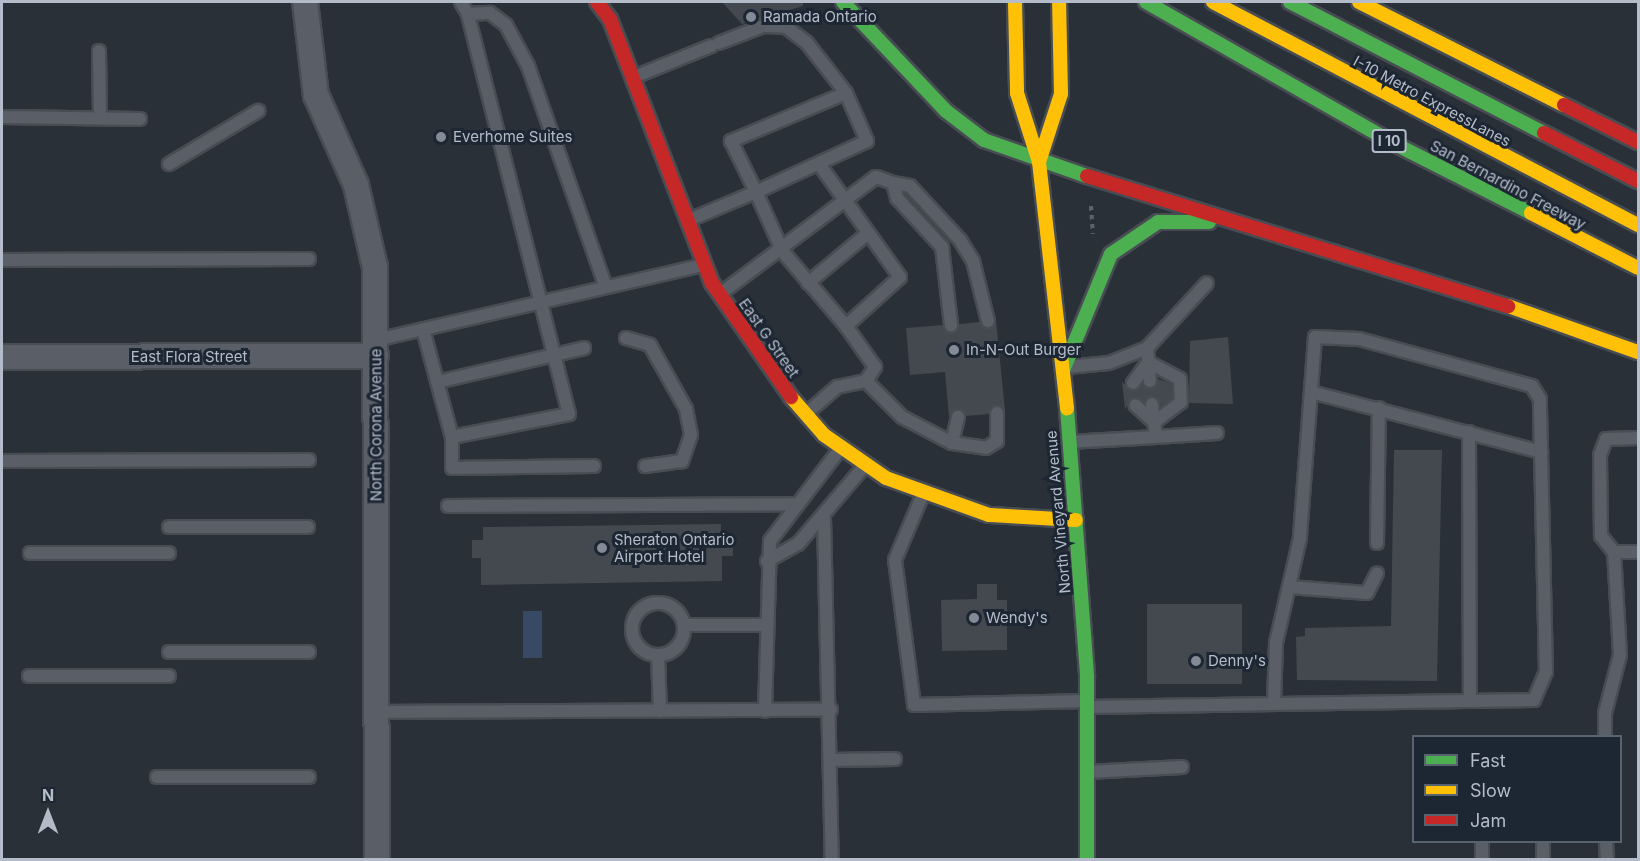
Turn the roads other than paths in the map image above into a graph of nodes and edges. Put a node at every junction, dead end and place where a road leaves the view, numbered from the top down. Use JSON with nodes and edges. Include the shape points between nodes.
{"nodes":[{"id":1,"x":305,"y":2,"type":"edge"},
{"id":2,"x":460,"y":2,"type":"edge"},
{"id":3,"x":597,"y":2,"type":"edge"},
{"id":4,"x":843,"y":2,"type":"edge"},
{"id":5,"x":1015,"y":2,"type":"edge"},
{"id":6,"x":1059,"y":2,"type":"edge"},
{"id":7,"x":1146,"y":2,"type":"edge"},
{"id":8,"x":1213,"y":2,"type":"edge"},
{"id":9,"x":1290,"y":2,"type":"edge"},
{"id":10,"x":1359,"y":2,"type":"edge"},
{"id":11,"x":468,"y":14,"type":"junction"},
{"id":12,"x":99,"y":51,"type":"dead end"},
{"id":13,"x":633,"y":77,"type":"junction"},
{"id":14,"x":846,"y":93,"type":"junction"},
{"id":15,"x":258,"y":111,"type":"dead end"},
{"id":16,"x":2,"y":117,"type":"edge"},
{"id":17,"x":100,"y":117,"type":"junction"},
{"id":18,"x":140,"y":119,"type":"dead end"},
{"id":19,"x":1638,"y":142,"type":"edge"},
{"id":20,"x":1039,"y":162,"type":"junction"},
{"id":21,"x":169,"y":164,"type":"dead end"},
{"id":22,"x":819,"y":164,"type":"junction"},
{"id":23,"x":1638,"y":182,"type":"edge"},
{"id":24,"x":893,"y":183,"type":"junction"},
{"id":25,"x":756,"y":192,"type":"junction"},
{"id":26,"x":844,"y":201,"type":"junction"},
{"id":27,"x":688,"y":220,"type":"junction"},
{"id":28,"x":1638,"y":225,"type":"edge"},
{"id":29,"x":1264,"y":227,"type":"junction"},
{"id":30,"x":868,"y":233,"type":"junction"},
{"id":31,"x":783,"y":252,"type":"junction"},
{"id":32,"x":309,"y":259,"type":"dead end"},
{"id":33,"x":2,"y":260,"type":"edge"},
{"id":34,"x":705,"y":265,"type":"junction"},
{"id":35,"x":1638,"y":268,"type":"edge"},
{"id":36,"x":808,"y":283,"type":"junction"},
{"id":37,"x":1207,"y":284,"type":"dead end"},
{"id":38,"x":606,"y":287,"type":"junction"},
{"id":39,"x":719,"y":294,"type":"junction"},
{"id":40,"x":541,"y":302,"type":"junction"},
{"id":41,"x":988,"y":321,"type":"dead end"},
{"id":42,"x":951,"y":325,"type":"dead end"},
{"id":43,"x":846,"y":326,"type":"junction"},
{"id":44,"x":423,"y":329,"type":"junction"},
{"id":45,"x":626,"y":338,"type":"dead end"},
{"id":46,"x":376,"y":348,"type":"junction"},
{"id":47,"x":584,"y":348,"type":"dead end"},
{"id":48,"x":1147,"y":348,"type":"junction"},
{"id":49,"x":1638,"y":352,"type":"edge"},
{"id":50,"x":555,"y":355,"type":"junction"},
{"id":51,"x":2,"y":357,"type":"edge"},
{"id":52,"x":1148,"y":362,"type":"junction"},
{"id":53,"x":1064,"y":368,"type":"junction"},
{"id":54,"x":866,"y":381,"type":"junction"},
{"id":55,"x":1150,"y":381,"type":"dead end"},
{"id":56,"x":437,"y":382,"type":"junction"},
{"id":57,"x":1133,"y":383,"type":"dead end"},
{"id":58,"x":1311,"y":392,"type":"junction"},
{"id":59,"x":1152,"y":404,"type":"dead end"},
{"id":60,"x":1136,"y":405,"type":"dead end"},
{"id":61,"x":1379,"y":408,"type":"junction"},
{"id":62,"x":997,"y":413,"type":"dead end"},
{"id":63,"x":806,"y":414,"type":"junction"},
{"id":64,"x":958,"y":417,"type":"dead end"},
{"id":65,"x":1154,"y":422,"type":"junction"},
{"id":66,"x":1469,"y":432,"type":"junction"},
{"id":67,"x":1217,"y":434,"type":"dead end"},
{"id":68,"x":452,"y":437,"type":"junction"},
{"id":69,"x":1156,"y":437,"type":"junction"},
{"id":70,"x":1638,"y":438,"type":"edge"},
{"id":71,"x":1068,"y":442,"type":"junction"},
{"id":72,"x":952,"y":443,"type":"junction"},
{"id":73,"x":842,"y":447,"type":"junction"},
{"id":74,"x":1541,"y":452,"type":"junction"},
{"id":75,"x":309,"y":460,"type":"dead end"},
{"id":76,"x":2,"y":461,"type":"edge"},
{"id":77,"x":866,"y":464,"type":"junction"},
{"id":78,"x":594,"y":466,"type":"dead end"},
{"id":79,"x":645,"y":466,"type":"dead end"},
{"id":80,"x":923,"y":493,"type":"junction"},
{"id":81,"x":795,"y":504,"type":"junction"},
{"id":82,"x":448,"y":507,"type":"dead end"},
{"id":83,"x":824,"y":518,"type":"junction"},
{"id":84,"x":1076,"y":520,"type":"junction"},
{"id":85,"x":169,"y":527,"type":"dead end"},
{"id":86,"x":308,"y":527,"type":"dead end"},
{"id":87,"x":1377,"y":543,"type":"dead end"},
{"id":88,"x":1614,"y":552,"type":"junction"},
{"id":89,"x":1638,"y":552,"type":"edge"},
{"id":90,"x":30,"y":553,"type":"dead end"},
{"id":91,"x":169,"y":553,"type":"dead end"},
{"id":92,"x":767,"y":561,"type":"junction"},
{"id":93,"x":1377,"y":573,"type":"dead end"},
{"id":94,"x":1289,"y":587,"type":"junction"},
{"id":95,"x":684,"y":625,"type":"junction"},
{"id":96,"x":766,"y":625,"type":"junction"},
{"id":97,"x":169,"y":652,"type":"dead end"},
{"id":98,"x":309,"y":652,"type":"dead end"},
{"id":99,"x":658,"y":655,"type":"junction"},
{"id":100,"x":29,"y":676,"type":"dead end"},
{"id":101,"x":169,"y":676,"type":"dead end"},
{"id":102,"x":1470,"y":702,"type":"junction"},
{"id":103,"x":1087,"y":704,"type":"junction"},
{"id":104,"x":1274,"y":704,"type":"junction"},
{"id":105,"x":831,"y":710,"type":"junction"},
{"id":106,"x":660,"y":711,"type":"junction"},
{"id":107,"x":765,"y":711,"type":"junction"},
{"id":108,"x":376,"y":712,"type":"junction"},
{"id":109,"x":1605,"y":735,"type":"edge"},
{"id":110,"x":895,"y":759,"type":"dead end"},
{"id":111,"x":831,"y":760,"type":"junction"},
{"id":112,"x":1182,"y":767,"type":"dead end"},
{"id":113,"x":1087,"y":772,"type":"junction"},
{"id":114,"x":157,"y":777,"type":"dead end"},
{"id":115,"x":309,"y":777,"type":"dead end"},
{"id":116,"x":1482,"y":843,"type":"edge"},
{"id":117,"x":1543,"y":843,"type":"edge"},
{"id":118,"x":1606,"y":843,"type":"edge"},
{"id":119,"x":377,"y":860,"type":"edge"},
{"id":120,"x":832,"y":860,"type":"edge"},
{"id":121,"x":1087,"y":860,"type":"edge"},
{"id":122,"x":1482,"y":860,"type":"edge"},
{"id":123,"x":1543,"y":860,"type":"edge"},
{"id":124,"x":1607,"y":860,"type":"edge"}],
"edges":[{"from":1,"to":46,"type":"street","name":"North Corona Avenue","via":[[316,95],[368,225],[375,267]]},
{"from":2,"to":11,"type":"lane"},
{"from":3,"to":13,"type":"main road","name":"East G Street"},
{"from":4,"to":20,"type":"main road","via":[[946,111],[984,140]]},
{"from":5,"to":20,"type":"main road","name":"North Vineyard Avenue","via":[[1017,93]]},
{"from":6,"to":20,"type":"main road","name":"North Vineyard Avenue","via":[[1061,94]]},
{"from":7,"to":35,"type":"main road","name":"San Bernardino Freeway","number":"I 10","via":[[1391,142]]},
{"from":8,"to":28,"type":"main road","name":"I-10 Metro ExpressLanes"},
{"from":9,"to":23,"type":"main road","name":"I-10 Metro ExpressLanes"},
{"from":10,"to":19,"type":"main road"},
{"from":11,"to":38,"type":"lane","via":[[490,13],[506,25],[528,66]]},
{"from":11,"to":40,"type":"lane"},
{"from":12,"to":17,"type":"lane"},
{"from":13,"to":14,"type":"lane","via":[[763,26],[786,27],[807,43]]},
{"from":13,"to":27,"type":"main road","name":"East G Street"},
{"from":14,"to":22,"type":"lane","via":[[867,141]]},
{"from":14,"to":25,"type":"lane","via":[[731,141]]},
{"from":15,"to":21,"type":"lane"},
{"from":16,"to":17,"type":"lane"},
{"from":17,"to":18,"type":"lane"},
{"from":20,"to":29,"type":"main road"},
{"from":20,"to":53,"type":"main road","name":"North Vineyard Avenue"},
{"from":22,"to":25,"type":"lane"},
{"from":22,"to":26,"type":"lane"},
{"from":24,"to":26,"type":"lane","via":[[867,180]]},
{"from":24,"to":41,"type":"lane","via":[[910,186],[960,240],[973,261]]},
{"from":24,"to":42,"type":"lane","via":[[897,198],[942,247]]},
{"from":25,"to":27,"type":"lane"},
{"from":25,"to":31,"type":"lane"},
{"from":26,"to":30,"type":"lane"},
{"from":26,"to":31,"type":"lane"},
{"from":27,"to":34,"type":"main road","name":"East G Street"},
{"from":29,"to":49,"type":"main road"},
{"from":29,"to":53,"type":"main road","via":[[1173,220],[1126,239],[1111,254]]},
{"from":30,"to":36,"type":"lane"},
{"from":30,"to":43,"type":"lane","via":[[900,277]]},
{"from":31,"to":36,"type":"lane"},
{"from":31,"to":39,"type":"lane"},
{"from":32,"to":33,"type":"lane"},
{"from":34,"to":38,"type":"lane"},
{"from":34,"to":39,"type":"main road","name":"East G Street"},
{"from":36,"to":43,"type":"lane"},
{"from":37,"to":48,"type":"lane"},
{"from":38,"to":40,"type":"lane"},
{"from":39,"to":63,"type":"main road","name":"East G Street","via":[[766,368]]},
{"from":40,"to":44,"type":"lane"},
{"from":40,"to":50,"type":"lane"},
{"from":43,"to":54,"type":"lane","via":[[875,367]]},
{"from":44,"to":46,"type":"lane"},
{"from":44,"to":56,"type":"lane"},
{"from":45,"to":79,"type":"lane","via":[[650,345],[686,409],[691,435],[682,461]]},
{"from":46,"to":51,"type":"street","name":"East Flora Street"},
{"from":46,"to":108,"type":"street","name":"North Corona Avenue"},
{"from":47,"to":50,"type":"lane"},
{"from":48,"to":52,"type":"lane"},
{"from":48,"to":53,"type":"lane","via":[[1109,363]]},
{"from":50,"to":56,"type":"lane"},
{"from":50,"to":68,"type":"lane","via":[[569,414]]},
{"from":52,"to":55,"type":"lane"},
{"from":52,"to":57,"type":"lane"},
{"from":52,"to":65,"type":"lane","via":[[1180,379],[1181,402]]},
{"from":53,"to":71,"type":"main road","name":"North Vineyard Avenue"},
{"from":54,"to":63,"type":"lane","via":[[837,387]]},
{"from":54,"to":72,"type":"lane","via":[[902,417]]},
{"from":56,"to":68,"type":"lane"},
{"from":58,"to":61,"type":"lane"},
{"from":58,"to":74,"type":"lane","via":[[1315,337],[1359,339],[1532,386],[1540,399]]},
{"from":58,"to":94,"type":"lane","via":[[1304,507]]},
{"from":59,"to":65,"type":"lane"},
{"from":60,"to":65,"type":"lane"},
{"from":61,"to":66,"type":"lane"},
{"from":61,"to":87,"type":"lane"},
{"from":62,"to":72,"type":"lane","via":[[997,441],[986,448]]},
{"from":63,"to":73,"type":"main road","name":"East G Street"},
{"from":64,"to":72,"type":"lane"},
{"from":65,"to":69,"type":"lane"},
{"from":66,"to":74,"type":"lane"},
{"from":66,"to":102,"type":"lane"},
{"from":67,"to":69,"type":"lane"},
{"from":68,"to":78,"type":"lane","via":[[452,468]]},
{"from":69,"to":71,"type":"lane"},
{"from":70,"to":88,"type":"lane","via":[[1606,439],[1600,455],[1601,536]]},
{"from":71,"to":84,"type":"main road","name":"North Vineyard Avenue"},
{"from":73,"to":77,"type":"main road","name":"East G Street"},
{"from":73,"to":81,"type":"lane"},
{"from":74,"to":102,"type":"lane","via":[[1546,672],[1534,700]]},
{"from":75,"to":76,"type":"lane"},
{"from":77,"to":80,"type":"main road","name":"East G Street"},
{"from":77,"to":83,"type":"lane"},
{"from":80,"to":84,"type":"main road","name":"East G Street","via":[[989,515]]},
{"from":80,"to":103,"type":"lane","via":[[895,560],[914,705]]},
{"from":81,"to":82,"type":"lane"},
{"from":81,"to":92,"type":"lane","via":[[778,525]]},
{"from":83,"to":92,"type":"lane","via":[[798,544]]},
{"from":83,"to":105,"type":"lane"},
{"from":84,"to":103,"type":"main road","name":"North Vineyard Avenue"},
{"from":85,"to":86,"type":"lane"},
{"from":88,"to":89,"type":"lane"},
{"from":88,"to":109,"type":"lane","via":[[1620,655],[1605,713]]},
{"from":90,"to":91,"type":"lane"},
{"from":92,"to":96,"type":"lane"},
{"from":93,"to":94,"type":"lane","via":[[1367,593]]},
{"from":94,"to":104,"type":"lane","via":[[1276,643]]},
{"from":95,"to":96,"type":"lane"},
{"from":95,"to":99,"type":"lane","via":[[681,642]]},
{"from":95,"to":99,"type":"lane","via":[[669,605],[653,603],[639,611],[632,626],[636,643]]},
{"from":96,"to":107,"type":"lane"},
{"from":97,"to":98,"type":"lane"},
{"from":99,"to":106,"type":"lane"},
{"from":100,"to":101,"type":"lane"},
{"from":102,"to":104,"type":"lane"},
{"from":103,"to":104,"type":"lane"},
{"from":103,"to":113,"type":"main road","name":"North Vineyard Avenue"},
{"from":105,"to":107,"type":"lane"},
{"from":105,"to":111,"type":"lane"},
{"from":106,"to":107,"type":"lane"},
{"from":106,"to":108,"type":"lane"},
{"from":108,"to":119,"type":"street","name":"North Corona Avenue"},
{"from":110,"to":111,"type":"lane"},
{"from":111,"to":120,"type":"lane"},
{"from":112,"to":113,"type":"lane"},
{"from":113,"to":121,"type":"main road","name":"North Vineyard Avenue"},
{"from":114,"to":115,"type":"lane"},
{"from":116,"to":122,"type":"lane"},
{"from":117,"to":123,"type":"lane"},
{"from":118,"to":124,"type":"lane"}]}
